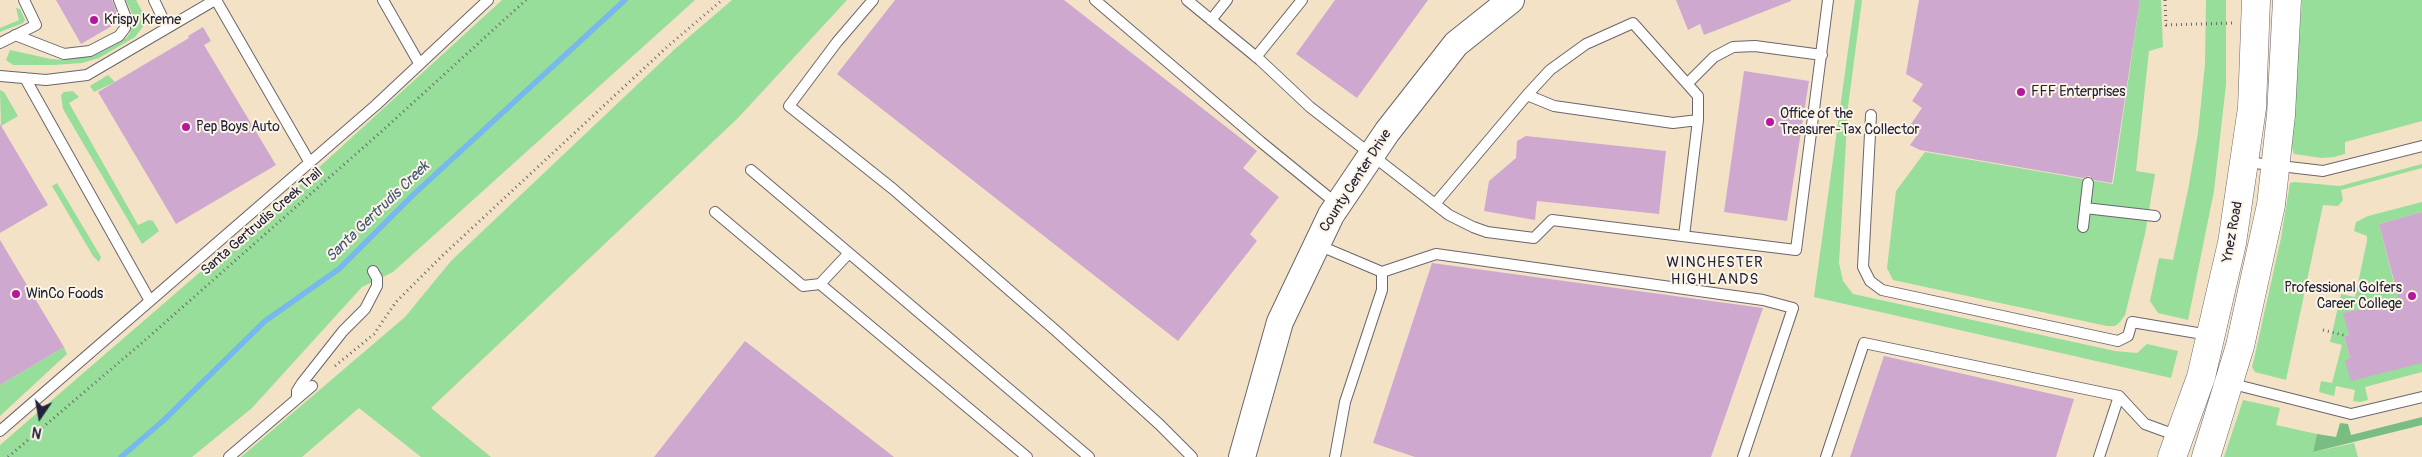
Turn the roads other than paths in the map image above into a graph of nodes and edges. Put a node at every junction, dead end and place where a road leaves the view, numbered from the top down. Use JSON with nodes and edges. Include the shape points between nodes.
{"nodes":[{"id":1,"x":24,"y":0,"type":"edge"},
{"id":2,"x":119,"y":0,"type":"edge"},
{"id":3,"x":154,"y":0,"type":"edge"},
{"id":4,"x":216,"y":0,"type":"edge"},
{"id":5,"x":383,"y":0,"type":"edge"},
{"id":6,"x":488,"y":0,"type":"edge"},
{"id":7,"x":874,"y":0,"type":"edge"},
{"id":8,"x":1095,"y":0,"type":"edge"},
{"id":9,"x":1187,"y":0,"type":"edge"},
{"id":10,"x":1227,"y":0,"type":"edge"},
{"id":11,"x":1302,"y":0,"type":"edge"},
{"id":12,"x":1511,"y":0,"type":"edge"},
{"id":13,"x":1828,"y":0,"type":"edge"},
{"id":14,"x":2256,"y":0,"type":"edge"},
{"id":15,"x":2287,"y":0,"type":"edge"},
{"id":16,"x":1211,"y":20,"type":"junction"},
{"id":17,"x":167,"y":27,"type":"junction"},
{"id":18,"x":15,"y":35,"type":"junction"},
{"id":19,"x":0,"y":42,"type":"edge"},
{"id":20,"x":1822,"y":55,"type":"junction"},
{"id":21,"x":1256,"y":57,"type":"junction"},
{"id":22,"x":419,"y":63,"type":"junction"},
{"id":23,"x":0,"y":76,"type":"edge"},
{"id":24,"x":25,"y":78,"type":"junction"},
{"id":25,"x":1688,"y":83,"type":"junction"},
{"id":26,"x":1527,"y":94,"type":"junction"},
{"id":27,"x":1872,"y":115,"type":"dead end"},
{"id":28,"x":1698,"y":120,"type":"junction"},
{"id":29,"x":2422,"y":146,"type":"edge"},
{"id":30,"x":1372,"y":154,"type":"junction"},
{"id":31,"x":2245,"y":162,"type":"junction"},
{"id":32,"x":310,"y":164,"type":"junction"},
{"id":33,"x":2276,"y":166,"type":"junction"},
{"id":34,"x":751,"y":170,"type":"dead end"},
{"id":35,"x":2088,"y":183,"type":"dead end"},
{"id":36,"x":1338,"y":204,"type":"junction"},
{"id":37,"x":1435,"y":204,"type":"junction"},
{"id":38,"x":2085,"y":208,"type":"junction"},
{"id":39,"x":715,"y":212,"type":"dead end"},
{"id":40,"x":2155,"y":216,"type":"dead end"},
{"id":41,"x":2083,"y":226,"type":"dead end"},
{"id":42,"x":1684,"y":236,"type":"junction"},
{"id":43,"x":1317,"y":244,"type":"junction"},
{"id":44,"x":849,"y":253,"type":"junction"},
{"id":45,"x":373,"y":271,"type":"dead end"},
{"id":46,"x":1382,"y":272,"type":"junction"},
{"id":47,"x":820,"y":284,"type":"junction"},
{"id":48,"x":150,"y":301,"type":"junction"},
{"id":49,"x":2211,"y":336,"type":"junction"},
{"id":50,"x":2215,"y":380,"type":"junction"},
{"id":51,"x":312,"y":386,"type":"road end"},
{"id":52,"x":2119,"y":396,"type":"junction"},
{"id":53,"x":2422,"y":397,"type":"edge"},
{"id":54,"x":297,"y":398,"type":"junction"},
{"id":55,"x":0,"y":431,"type":"edge"},
{"id":56,"x":2176,"y":447,"type":"edge"},
{"id":57,"x":229,"y":457,"type":"edge"},
{"id":58,"x":1026,"y":457,"type":"edge"},
{"id":59,"x":1089,"y":457,"type":"edge"},
{"id":60,"x":1192,"y":457,"type":"edge"},
{"id":61,"x":1242,"y":457,"type":"edge"},
{"id":62,"x":1334,"y":457,"type":"edge"},
{"id":63,"x":1743,"y":457,"type":"edge"},
{"id":64,"x":1826,"y":457,"type":"edge"},
{"id":65,"x":2099,"y":457,"type":"edge"},
{"id":66,"x":2206,"y":457,"type":"edge"}],
"edges":[{"from":1,"to":18,"type":"lane","via":[[36,25]]},
{"from":2,"to":18,"type":"lane","via":[[126,18],[125,28],[119,36],[90,51],[64,54]]},
{"from":3,"to":17,"type":"lane"},
{"from":4,"to":17,"type":"lane"},
{"from":4,"to":32,"type":"lane"},
{"from":5,"to":22,"type":"lane"},
{"from":6,"to":22,"type":"lane"},
{"from":7,"to":60,"type":"lane","via":[[837,42],[789,106],[893,189],[1056,330]]},
{"from":8,"to":36,"type":"lane"},
{"from":9,"to":16,"type":"lane"},
{"from":10,"to":16,"type":"lane"},
{"from":11,"to":21,"type":"lane"},
{"from":12,"to":30,"type":"street","name":"County Center Drive","via":[[1456,44]]},
{"from":13,"to":20,"type":"lane"},
{"from":14,"to":31,"type":"main road","name":"Ynez Road","via":[[2252,108]]},
{"from":15,"to":33,"type":"main road","name":"Ynez Road"},
{"from":16,"to":21,"type":"lane"},
{"from":17,"to":24,"type":"lane","via":[[87,75],[46,80]]},
{"from":18,"to":19,"type":"lane"},
{"from":20,"to":25,"type":"lane","via":[[1754,46],[1733,47],[1714,57]]},
{"from":20,"to":42,"type":"lane","via":[[1796,250]]},
{"from":21,"to":30,"type":"lane","via":[[1310,107]]},
{"from":22,"to":32,"type":"lane"},
{"from":23,"to":24,"type":"lane"},
{"from":24,"to":48,"type":"lane"},
{"from":25,"to":26,"type":"lane","via":[[1633,23],[1586,44],[1550,70]]},
{"from":25,"to":28,"type":"lane","via":[[1698,96]]},
{"from":26,"to":28,"type":"lane","via":[[1564,108],[1673,123]]},
{"from":26,"to":37,"type":"lane"},
{"from":27,"to":49,"type":"lane","via":[[1863,267],[1870,281],[1882,290],[2118,341],[2128,336],[2132,322]]},
{"from":28,"to":42,"type":"lane"},
{"from":29,"to":33,"type":"lane","via":[[2323,171]]},
{"from":30,"to":36,"type":"street","name":"County Center Drive"},
{"from":30,"to":37,"type":"lane"},
{"from":31,"to":33,"type":"lane"},
{"from":31,"to":49,"type":"main road","name":"Ynez Road","via":[[2232,244]]},
{"from":32,"to":48,"type":"lane"},
{"from":33,"to":50,"type":"main road","name":"Ynez Road","via":[[2262,249],[2240,346]]},
{"from":34,"to":44,"type":"lane"},
{"from":35,"to":38,"type":"lane"},
{"from":36,"to":43,"type":"street","name":"County Center Drive"},
{"from":37,"to":42,"type":"lane","via":[[1449,215],[1487,232],[1534,238],[1552,220]]},
{"from":38,"to":40,"type":"lane"},
{"from":38,"to":41,"type":"lane"},
{"from":39,"to":47,"type":"lane","via":[[803,286]]},
{"from":43,"to":46,"type":"lane"},
{"from":43,"to":61,"type":"street","name":"County Center Drive","via":[[1280,322]]},
{"from":44,"to":47,"type":"lane"},
{"from":44,"to":59,"type":"lane"},
{"from":45,"to":54,"type":"lane","via":[[377,286],[365,309],[302,383]]},
{"from":46,"to":62,"type":"lane","via":[[1382,290],[1345,402]]},
{"from":46,"to":63,"type":"lane","via":[[1436,254],[1763,300],[1793,308]]},
{"from":47,"to":58,"type":"lane"},
{"from":48,"to":55,"type":"lane"},
{"from":49,"to":50,"type":"main road","name":"Ynez Road"},
{"from":50,"to":53,"type":"lane","via":[[2351,414]]},
{"from":50,"to":56,"type":"main road","name":"Ynez Road"},
{"from":50,"to":66,"type":"main road","name":"Ynez Road"},
{"from":51,"to":54,"type":"lane"},
{"from":52,"to":56,"type":"lane","via":[[2145,424]]},
{"from":52,"to":64,"type":"lane","via":[[1864,343]]},
{"from":52,"to":65,"type":"lane"},
{"from":54,"to":57,"type":"lane"}]}
